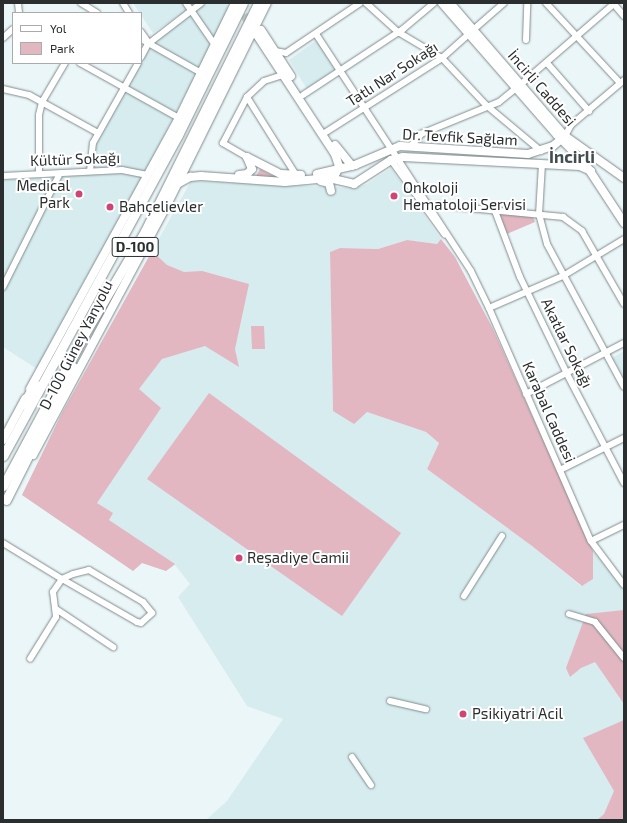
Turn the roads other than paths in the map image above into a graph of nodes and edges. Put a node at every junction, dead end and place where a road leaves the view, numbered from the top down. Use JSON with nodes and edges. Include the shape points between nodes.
{"nodes":[{"id":1,"x":81,"y":3,"type":"edge"},
{"id":2,"x":123,"y":3,"type":"edge"},
{"id":3,"x":186,"y":3,"type":"edge"},
{"id":4,"x":201,"y":3,"type":"edge"},
{"id":5,"x":228,"y":3,"type":"edge"},
{"id":6,"x":235,"y":3,"type":"edge"},
{"id":7,"x":243,"y":3,"type":"edge"},
{"id":8,"x":258,"y":3,"type":"edge"},
{"id":9,"x":267,"y":3,"type":"edge"},
{"id":10,"x":270,"y":3,"type":"edge"},
{"id":11,"x":360,"y":3,"type":"edge"},
{"id":12,"x":366,"y":3,"type":"edge"},
{"id":13,"x":434,"y":3,"type":"edge"},
{"id":14,"x":442,"y":3,"type":"edge"},
{"id":15,"x":450,"y":3,"type":"edge"},
{"id":16,"x":504,"y":3,"type":"edge"},
{"id":17,"x":527,"y":3,"type":"edge"},
{"id":18,"x":546,"y":3,"type":"edge"},
{"id":19,"x":614,"y":3,"type":"edge"},
{"id":20,"x":191,"y":11,"type":"junction"},
{"id":21,"x":95,"y":12,"type":"edge"},
{"id":22,"x":128,"y":12,"type":"edge"},
{"id":23,"x":230,"y":14,"type":"junction"},
{"id":24,"x":261,"y":16,"type":"junction"},
{"id":25,"x":624,"y":16,"type":"edge"},
{"id":26,"x":12,"y":30,"type":"edge"},
{"id":27,"x":398,"y":32,"type":"junction"},
{"id":28,"x":471,"y":32,"type":"junction"},
{"id":29,"x":142,"y":34,"type":"edge"},
{"id":30,"x":316,"y":34,"type":"junction"},
{"id":31,"x":576,"y":36,"type":"junction"},
{"id":32,"x":3,"y":38,"type":"edge"},
{"id":33,"x":142,"y":40,"type":"edge"},
{"id":34,"x":526,"y":40,"type":"dead end"},
{"id":35,"x":148,"y":44,"type":"junction"},
{"id":36,"x":215,"y":45,"type":"junction"},
{"id":37,"x":275,"y":51,"type":"junction"},
{"id":38,"x":142,"y":55,"type":"edge"},
{"id":39,"x":442,"y":58,"type":"junction"},
{"id":40,"x":547,"y":63,"type":"junction"},
{"id":41,"x":64,"y":64,"type":"edge"},
{"id":42,"x":82,"y":64,"type":"edge"},
{"id":43,"x":137,"y":64,"type":"edge"},
{"id":44,"x":341,"y":70,"type":"junction"},
{"id":45,"x":201,"y":73,"type":"junction"},
{"id":46,"x":283,"y":75,"type":"junction"},
{"id":47,"x":622,"y":81,"type":"edge"},
{"id":48,"x":518,"y":86,"type":"junction"},
{"id":49,"x":3,"y":89,"type":"edge"},
{"id":50,"x":123,"y":89,"type":"junction"},
{"id":51,"x":303,"y":95,"type":"junction"},
{"id":52,"x":247,"y":96,"type":"junction"},
{"id":53,"x":42,"y":102,"type":"junction"},
{"id":54,"x":486,"y":105,"type":"junction"},
{"id":55,"x":364,"y":108,"type":"junction"},
{"id":56,"x":589,"y":111,"type":"junction"},
{"id":57,"x":179,"y":118,"type":"junction"},
{"id":58,"x":326,"y":132,"type":"junction"},
{"id":59,"x":98,"y":133,"type":"junction"},
{"id":60,"x":565,"y":140,"type":"junction"},
{"id":61,"x":527,"y":142,"type":"junction"},
{"id":62,"x":412,"y":146,"type":"junction"},
{"id":63,"x":391,"y":149,"type":"junction"},
{"id":64,"x":541,"y":151,"type":"junction"},
{"id":65,"x":524,"y":154,"type":"junction"},
{"id":66,"x":247,"y":157,"type":"junction"},
{"id":67,"x":394,"y":159,"type":"junction"},
{"id":68,"x":517,"y":161,"type":"junction"},
{"id":69,"x":542,"y":164,"type":"junction"},
{"id":70,"x":355,"y":165,"type":"junction"},
{"id":71,"x":337,"y":170,"type":"junction"},
{"id":72,"x":90,"y":171,"type":"junction"},
{"id":73,"x":591,"y":171,"type":"junction"},
{"id":74,"x":615,"y":172,"type":"junction"},
{"id":75,"x":60,"y":173,"type":"junction"},
{"id":76,"x":39,"y":174,"type":"junction"},
{"id":77,"x":148,"y":175,"type":"junction"},
{"id":78,"x":296,"y":175,"type":"junction"},
{"id":79,"x":3,"y":176,"type":"edge"},
{"id":80,"x":222,"y":176,"type":"junction"},
{"id":81,"x":624,"y":178,"type":"edge"},
{"id":82,"x":304,"y":179,"type":"junction"},
{"id":83,"x":337,"y":179,"type":"junction"},
{"id":84,"x":362,"y":180,"type":"junction"},
{"id":85,"x":178,"y":184,"type":"junction"},
{"id":86,"x":332,"y":190,"type":"dead end"},
{"id":87,"x":432,"y":208,"type":"junction"},
{"id":88,"x":495,"y":210,"type":"junction"},
{"id":89,"x":539,"y":214,"type":"junction"},
{"id":90,"x":624,"y":222,"type":"edge"},
{"id":91,"x":624,"y":239,"type":"edge"},
{"id":92,"x":455,"y":247,"type":"junction"},
{"id":93,"x":596,"y":258,"type":"junction"},
{"id":94,"x":563,"y":276,"type":"junction"},
{"id":95,"x":95,"y":286,"type":"junction"},
{"id":96,"x":3,"y":287,"type":"edge"},
{"id":97,"x":528,"y":292,"type":"junction"},
{"id":98,"x":624,"y":304,"type":"edge"},
{"id":99,"x":490,"y":308,"type":"junction"},
{"id":100,"x":624,"y":343,"type":"edge"},
{"id":101,"x":75,"y":353,"type":"junction"},
{"id":102,"x":605,"y":354,"type":"junction"},
{"id":103,"x":567,"y":374,"type":"junction"},
{"id":104,"x":624,"y":387,"type":"edge"},
{"id":105,"x":526,"y":394,"type":"junction"},
{"id":106,"x":23,"y":404,"type":"junction"},
{"id":107,"x":624,"y":438,"type":"edge"},
{"id":108,"x":3,"y":440,"type":"edge"},
{"id":109,"x":606,"y":446,"type":"junction"},
{"id":110,"x":3,"y":456,"type":"edge"},
{"id":111,"x":560,"y":470,"type":"junction"},
{"id":112,"x":624,"y":482,"type":"edge"},
{"id":113,"x":3,"y":486,"type":"edge"},
{"id":114,"x":4,"y":503,"type":"edge"},
{"id":115,"x":624,"y":525,"type":"edge"},
{"id":116,"x":502,"y":536,"type":"dead end"},
{"id":117,"x":591,"y":541,"type":"junction"},
{"id":118,"x":3,"y":543,"type":"edge"},
{"id":119,"x":62,"y":579,"type":"junction"},
{"id":120,"x":624,"y":585,"type":"edge"},
{"id":121,"x":464,"y":596,"type":"dead end"},
{"id":122,"x":56,"y":609,"type":"junction"},
{"id":123,"x":569,"y":614,"type":"dead end"},
{"id":124,"x":113,"y":647,"type":"dead end"},
{"id":125,"x":624,"y":658,"type":"edge"},
{"id":126,"x":30,"y":659,"type":"dead end"},
{"id":127,"x":390,"y":701,"type":"dead end"},
{"id":128,"x":426,"y":709,"type":"dead end"},
{"id":129,"x":352,"y":757,"type":"dead end"},
{"id":130,"x":371,"y":785,"type":"dead end"}],
"edges":[{"from":1,"to":21,"type":"street"},
{"from":2,"to":22,"type":"street"},
{"from":3,"to":20,"type":"street"},
{"from":4,"to":20,"type":"street"},
{"from":5,"to":23,"type":"main road"},
{"from":6,"to":23,"type":"main road"},
{"from":7,"to":95,"type":"highway","number":"D-100","via":[[178,135]]},
{"from":8,"to":101,"type":"highway","number":"D-100","via":[[166,191]]},
{"from":9,"to":24,"type":"main road","name":"D-100 Güney Yanyolu"},
{"from":10,"to":24,"type":"main road"},
{"from":11,"to":30,"type":"street"},
{"from":12,"to":27,"type":"street"},
{"from":13,"to":27,"type":"street"},
{"from":14,"to":28,"type":"main road","name":"İncirli Caddesi"},
{"from":15,"to":28,"type":"main road","name":"İncirli Caddesi"},
{"from":16,"to":28,"type":"street","name":"Tatlı Nar Sokağı"},
{"from":17,"to":34,"type":"street"},
{"from":18,"to":31,"type":"street"},
{"from":19,"to":25,"type":"street"},
{"from":19,"to":31,"type":"street"},
{"from":20,"to":35,"type":"street"},
{"from":20,"to":36,"type":"street"},
{"from":23,"to":36,"type":"main road"},
{"from":24,"to":85,"type":"main road","name":"D-100 Güney Yanyolu"},
{"from":26,"to":32,"type":"street"},
{"from":27,"to":39,"type":"street"},
{"from":27,"to":44,"type":"street"},
{"from":28,"to":39,"type":"street","name":"Tatlı Nar Sokağı"},
{"from":28,"to":48,"type":"main road","name":"İncirli Caddesi"},
{"from":29,"to":35,"type":"street"},
{"from":30,"to":37,"type":"street","via":[[286,53]]},
{"from":30,"to":44,"type":"street","name":"Karabal Caddesi"},
{"from":31,"to":40,"type":"street"},
{"from":31,"to":47,"type":"street"},
{"from":33,"to":35,"type":"street"},
{"from":35,"to":38,"type":"street"},
{"from":35,"to":45,"type":"street"},
{"from":36,"to":45,"type":"main road"},
{"from":37,"to":46,"type":"main road","via":[[259,32]]},
{"from":37,"to":51,"type":"main road"},
{"from":39,"to":54,"type":"street"},
{"from":39,"to":55,"type":"street","name":"Tatlı Nar Sokağı"},
{"from":40,"to":48,"type":"street"},
{"from":40,"to":56,"type":"street"},
{"from":41,"to":53,"type":"street"},
{"from":42,"to":50,"type":"street"},
{"from":43,"to":50,"type":"street"},
{"from":44,"to":51,"type":"street"},
{"from":44,"to":55,"type":"street","name":"Karabal Caddesi"},
{"from":45,"to":57,"type":"main road"},
{"from":46,"to":52,"type":"street","via":[[264,81]]},
{"from":46,"to":71,"type":"main road","via":[[336,156],[339,166]]},
{"from":47,"to":56,"type":"street"},
{"from":48,"to":54,"type":"street","via":[[499,102]]},
{"from":48,"to":60,"type":"main road","name":"İncirli Caddesi"},
{"from":49,"to":53,"type":"street","via":[[14,90]]},
{"from":50,"to":57,"type":"street"},
{"from":50,"to":59,"type":"street"},
{"from":51,"to":58,"type":"main road"},
{"from":52,"to":66,"type":"street","via":[[223,143]]},
{"from":52,"to":78,"type":"street"},
{"from":53,"to":59,"type":"street"},
{"from":53,"to":76,"type":"street","via":[[39,114]]},
{"from":54,"to":61,"type":"street"},
{"from":54,"to":62,"type":"street","via":[[421,134]]},
{"from":55,"to":58,"type":"street","name":"Tatlı Nar Sokağı"},
{"from":55,"to":63,"type":"street","name":"Karabal Caddesi"},
{"from":56,"to":60,"type":"street","via":[[571,125]]},
{"from":57,"to":77,"type":"main road"},
{"from":58,"to":70,"type":"main road","via":[[345,160]]},
{"from":59,"to":72,"type":"street","via":[[91,151]]},
{"from":60,"to":64,"type":"main road","name":"Dr. Tevfik Sağlam"},
{"from":60,"to":68,"type":"main road","name":"Dr. Tevfik Sağlam","via":[[549,153]]},
{"from":60,"to":73,"type":"main road","name":"İncirli Caddesi"},
{"from":60,"to":74,"type":"main road","name":"İncirli Caddesi"},
{"from":61,"to":64,"type":"street"},
{"from":61,"to":65,"type":"street","via":[[528,149]]},
{"from":62,"to":63,"type":"main road","name":"Dr. Tevfik Sağlam"},
{"from":62,"to":65,"type":"main road","name":"Dr. Tevfik Sağlam"},
{"from":63,"to":67,"type":"street","name":"Karabal Caddesi"},
{"from":63,"to":70,"type":"main road","name":"Dr. Tevfik Sağlam"},
{"from":64,"to":65,"type":"main road","name":"Dr. Tevfik Sağlam"},
{"from":66,"to":78,"type":"main road","name":"Dr. Tevfik Sağlam","via":[[281,174]]},
{"from":66,"to":80,"type":"main road","via":[[252,166],[249,173]]},
{"from":67,"to":68,"type":"main road"},
{"from":67,"to":84,"type":"main road"},
{"from":67,"to":87,"type":"street","name":"Karabal Caddesi"},
{"from":67,"to":92,"type":"street","name":"Karabal Caddesi","via":[[430,216]]},
{"from":68,"to":69,"type":"main road"},
{"from":69,"to":73,"type":"main road","via":[[584,166]]},
{"from":69,"to":89,"type":"street"},
{"from":70,"to":71,"type":"main road","name":"Dr. Tevfik Sağlam"},
{"from":70,"to":84,"type":"main road","via":[[364,170]]},
{"from":71,"to":78,"type":"main road","name":"Dr. Tevfik Sağlam"},
{"from":71,"to":83,"type":"main road"},
{"from":72,"to":75,"type":"street","name":"Kültür Sokağı"},
{"from":72,"to":77,"type":"street","name":"Kültür Sokağı","via":[[133,170]]},
{"from":73,"to":74,"type":"main road","via":[[596,164]]},
{"from":73,"to":90,"type":"main road","name":"İncirli Caddesi"},
{"from":74,"to":81,"type":"main road","name":"İncirli Caddesi"},
{"from":75,"to":76,"type":"street","name":"Kültür Sokağı"},
{"from":75,"to":96,"type":"street"},
{"from":76,"to":79,"type":"street","name":"Kültür Sokağı"},
{"from":77,"to":106,"type":"main road","via":[[70,312]]},
{"from":80,"to":82,"type":"main road","via":[[285,182]]},
{"from":80,"to":85,"type":"main road","via":[[190,177]]},
{"from":82,"to":83,"type":"main road"},
{"from":82,"to":86,"type":"main road","via":[[329,182]]},
{"from":83,"to":84,"type":"main road","via":[[354,184]]},
{"from":85,"to":114,"type":"main road","name":"D-100 Güney Yanyolu","via":[[103,320],[49,427]]},
{"from":87,"to":88,"type":"street","via":[[438,205]]},
{"from":87,"to":92,"type":"street","name":"Karabal Caddesi"},
{"from":88,"to":89,"type":"street"},
{"from":88,"to":97,"type":"street","name":"Akatlar Sokağı"},
{"from":89,"to":93,"type":"street","via":[[550,214],[572,222],[582,231]]},
{"from":89,"to":94,"type":"street","via":[[547,244]]},
{"from":91,"to":93,"type":"street"},
{"from":92,"to":99,"type":"street","name":"Karabal Caddesi"},
{"from":93,"to":94,"type":"street"},
{"from":93,"to":98,"type":"street"},
{"from":94,"to":97,"type":"street"},
{"from":94,"to":102,"type":"street"},
{"from":95,"to":106,"type":"highway","via":[[83,300]]},
{"from":95,"to":110,"type":"highway","number":"D-100"},
{"from":97,"to":99,"type":"street"},
{"from":97,"to":103,"type":"street","name":"Akatlar Sokağı"},
{"from":99,"to":105,"type":"street","name":"Karabal Caddesi"},
{"from":100,"to":102,"type":"street"},
{"from":101,"to":113,"type":"highway","number":"D-100"},
{"from":101,"to":114,"type":"highway","via":[[68,379]]},
{"from":102,"to":103,"type":"street"},
{"from":102,"to":104,"type":"street"},
{"from":103,"to":105,"type":"street"},
{"from":103,"to":109,"type":"street","name":"Akatlar Sokağı"},
{"from":105,"to":111,"type":"street","name":"Karabal Caddesi"},
{"from":106,"to":108,"type":"main road"},
{"from":107,"to":109,"type":"street"},
{"from":109,"to":111,"type":"street"},
{"from":109,"to":112,"type":"street","name":"Akatlar Sokağı"},
{"from":111,"to":117,"type":"street","name":"Karabal Caddesi"},
{"from":115,"to":117,"type":"street"},
{"from":116,"to":121,"type":"street"},
{"from":117,"to":120,"type":"street","name":"Karabal Caddesi"},
{"from":118,"to":119,"type":"street"},
{"from":119,"to":119,"type":"street","via":[[89,570],[143,602],[152,613],[141,623],[137,622]]},
{"from":119,"to":122,"type":"street","via":[[53,592]]},
{"from":122,"to":124,"type":"street"},
{"from":122,"to":126,"type":"street","via":[[53,626]]},
{"from":123,"to":125,"type":"street","via":[[595,622]]},
{"from":127,"to":128,"type":"street"},
{"from":129,"to":130,"type":"street"}]}
